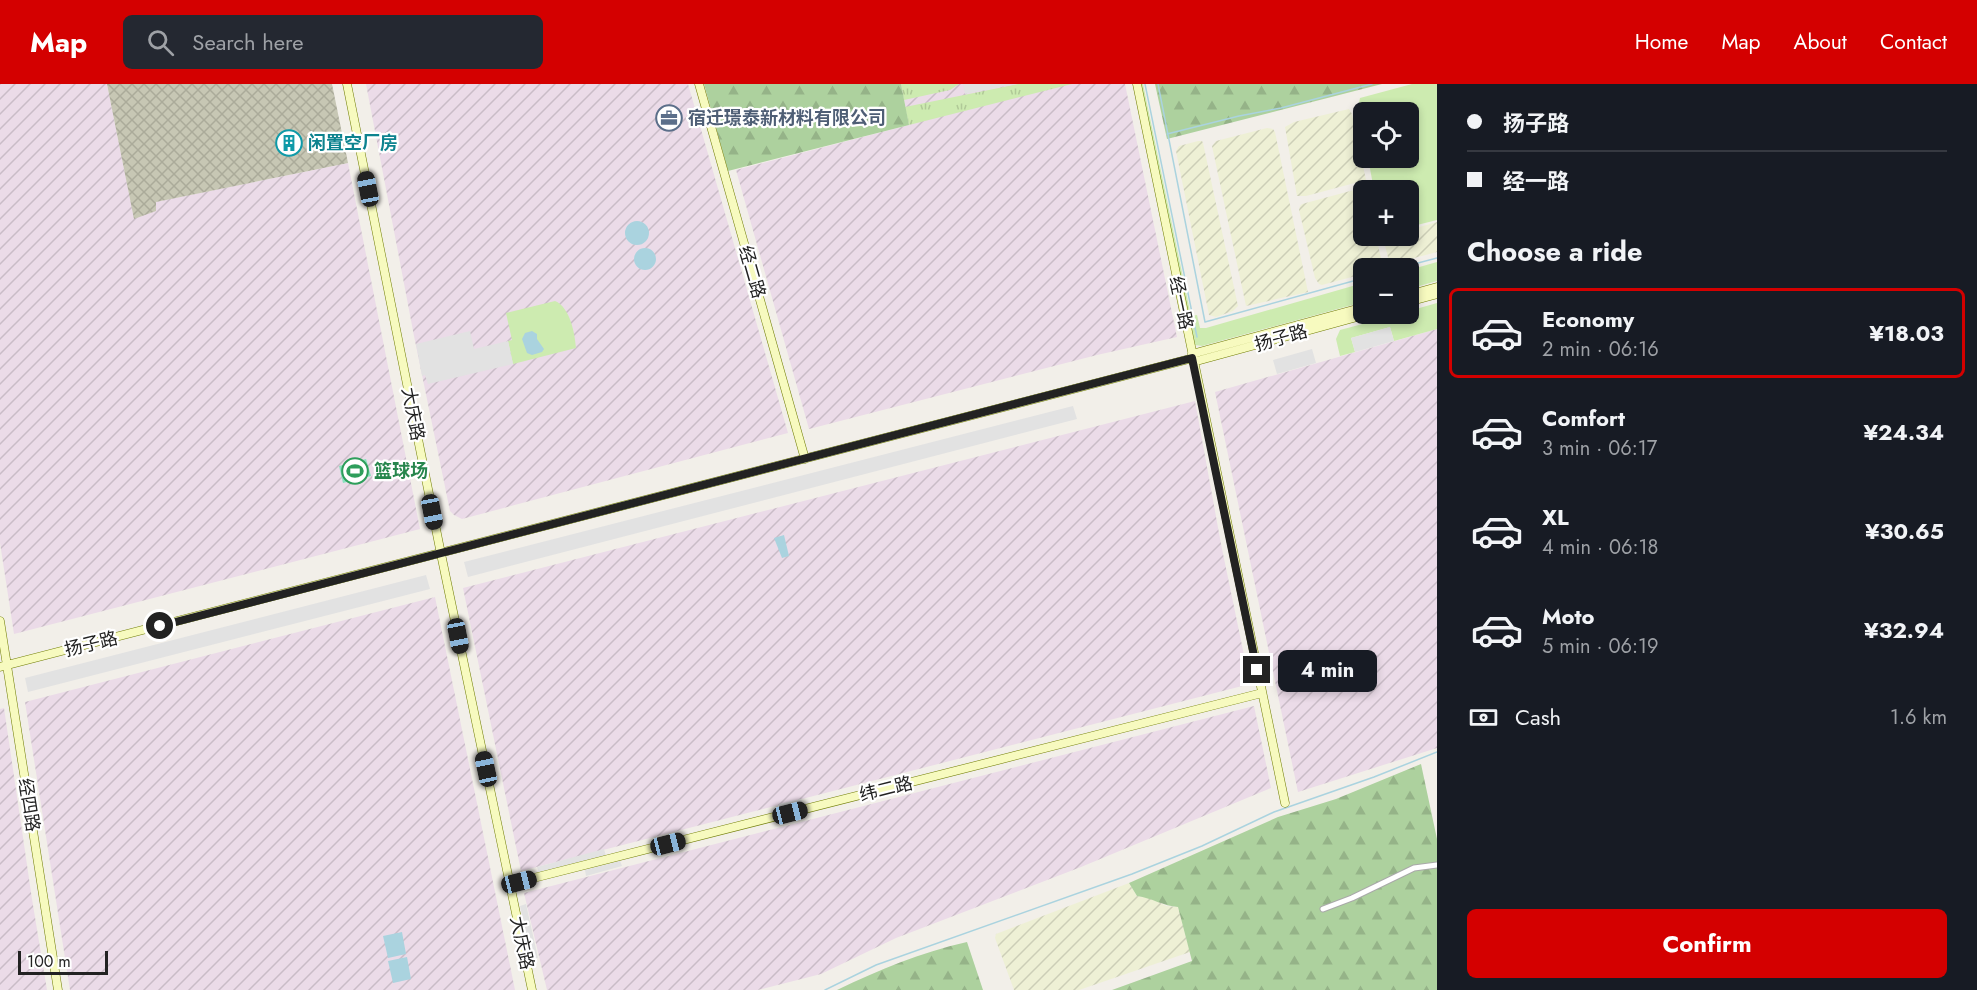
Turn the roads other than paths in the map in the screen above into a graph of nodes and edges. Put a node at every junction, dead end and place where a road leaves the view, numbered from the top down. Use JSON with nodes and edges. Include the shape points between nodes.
{"nodes":[{"id":1,"x":347,"y":84,"type":"edge"},
{"id":2,"x":699,"y":84,"type":"edge"},
{"id":3,"x":1137,"y":84,"type":"edge"},
{"id":4,"x":1437,"y":287,"type":"edge"},
{"id":5,"x":1419,"y":292,"type":"edge"},
{"id":6,"x":1437,"y":294,"type":"edge"},
{"id":7,"x":1419,"y":299,"type":"edge"},
{"id":8,"x":1353,"y":310,"type":"edge"},
{"id":9,"x":1353,"y":318,"type":"edge"},
{"id":10,"x":1193,"y":358,"type":"junction"},
{"id":11,"x":805,"y":459,"type":"junction"},
{"id":12,"x":441,"y":554,"type":"junction"},
{"id":13,"x":0,"y":621,"type":"edge"},
{"id":14,"x":3,"y":666,"type":"edge"},
{"id":15,"x":1262,"y":693,"type":"junction"},
{"id":16,"x":1285,"y":803,"type":"dead end"},
{"id":17,"x":1437,"y":865,"type":"edge"},
{"id":18,"x":510,"y":884,"type":"junction"},
{"id":19,"x":1323,"y":909,"type":"dead end"},
{"id":20,"x":58,"y":990,"type":"edge"},
{"id":21,"x":532,"y":990,"type":"edge"}],
"edges":[{"from":1,"to":12,"type":"street","name":"大庆路"},
{"from":2,"to":11,"type":"street","name":"经二路"},
{"from":3,"to":10,"type":"street","name":"经一路"},
{"from":4,"to":5,"type":"street"},
{"from":6,"to":7,"type":"street"},
{"from":8,"to":10,"type":"street","name":"扬子路"},
{"from":9,"to":10,"type":"street","name":"扬子路"},
{"from":10,"to":11,"type":"street","name":"扬子路"},
{"from":10,"to":15,"type":"street","name":"经一路"},
{"from":11,"to":12,"type":"street","name":"扬子路"},
{"from":12,"to":14,"type":"street","name":"扬子路"},
{"from":12,"to":18,"type":"street","name":"大庆路"},
{"from":13,"to":14,"type":"street","name":"经四路"},
{"from":14,"to":20,"type":"street","name":"经四路"},
{"from":15,"to":16,"type":"street","name":"经一路"},
{"from":15,"to":18,"type":"street","name":"纬二路"},
{"from":17,"to":19,"type":"street","via":[[1414,868]]},
{"from":18,"to":21,"type":"street","name":"大庆路"}]}
